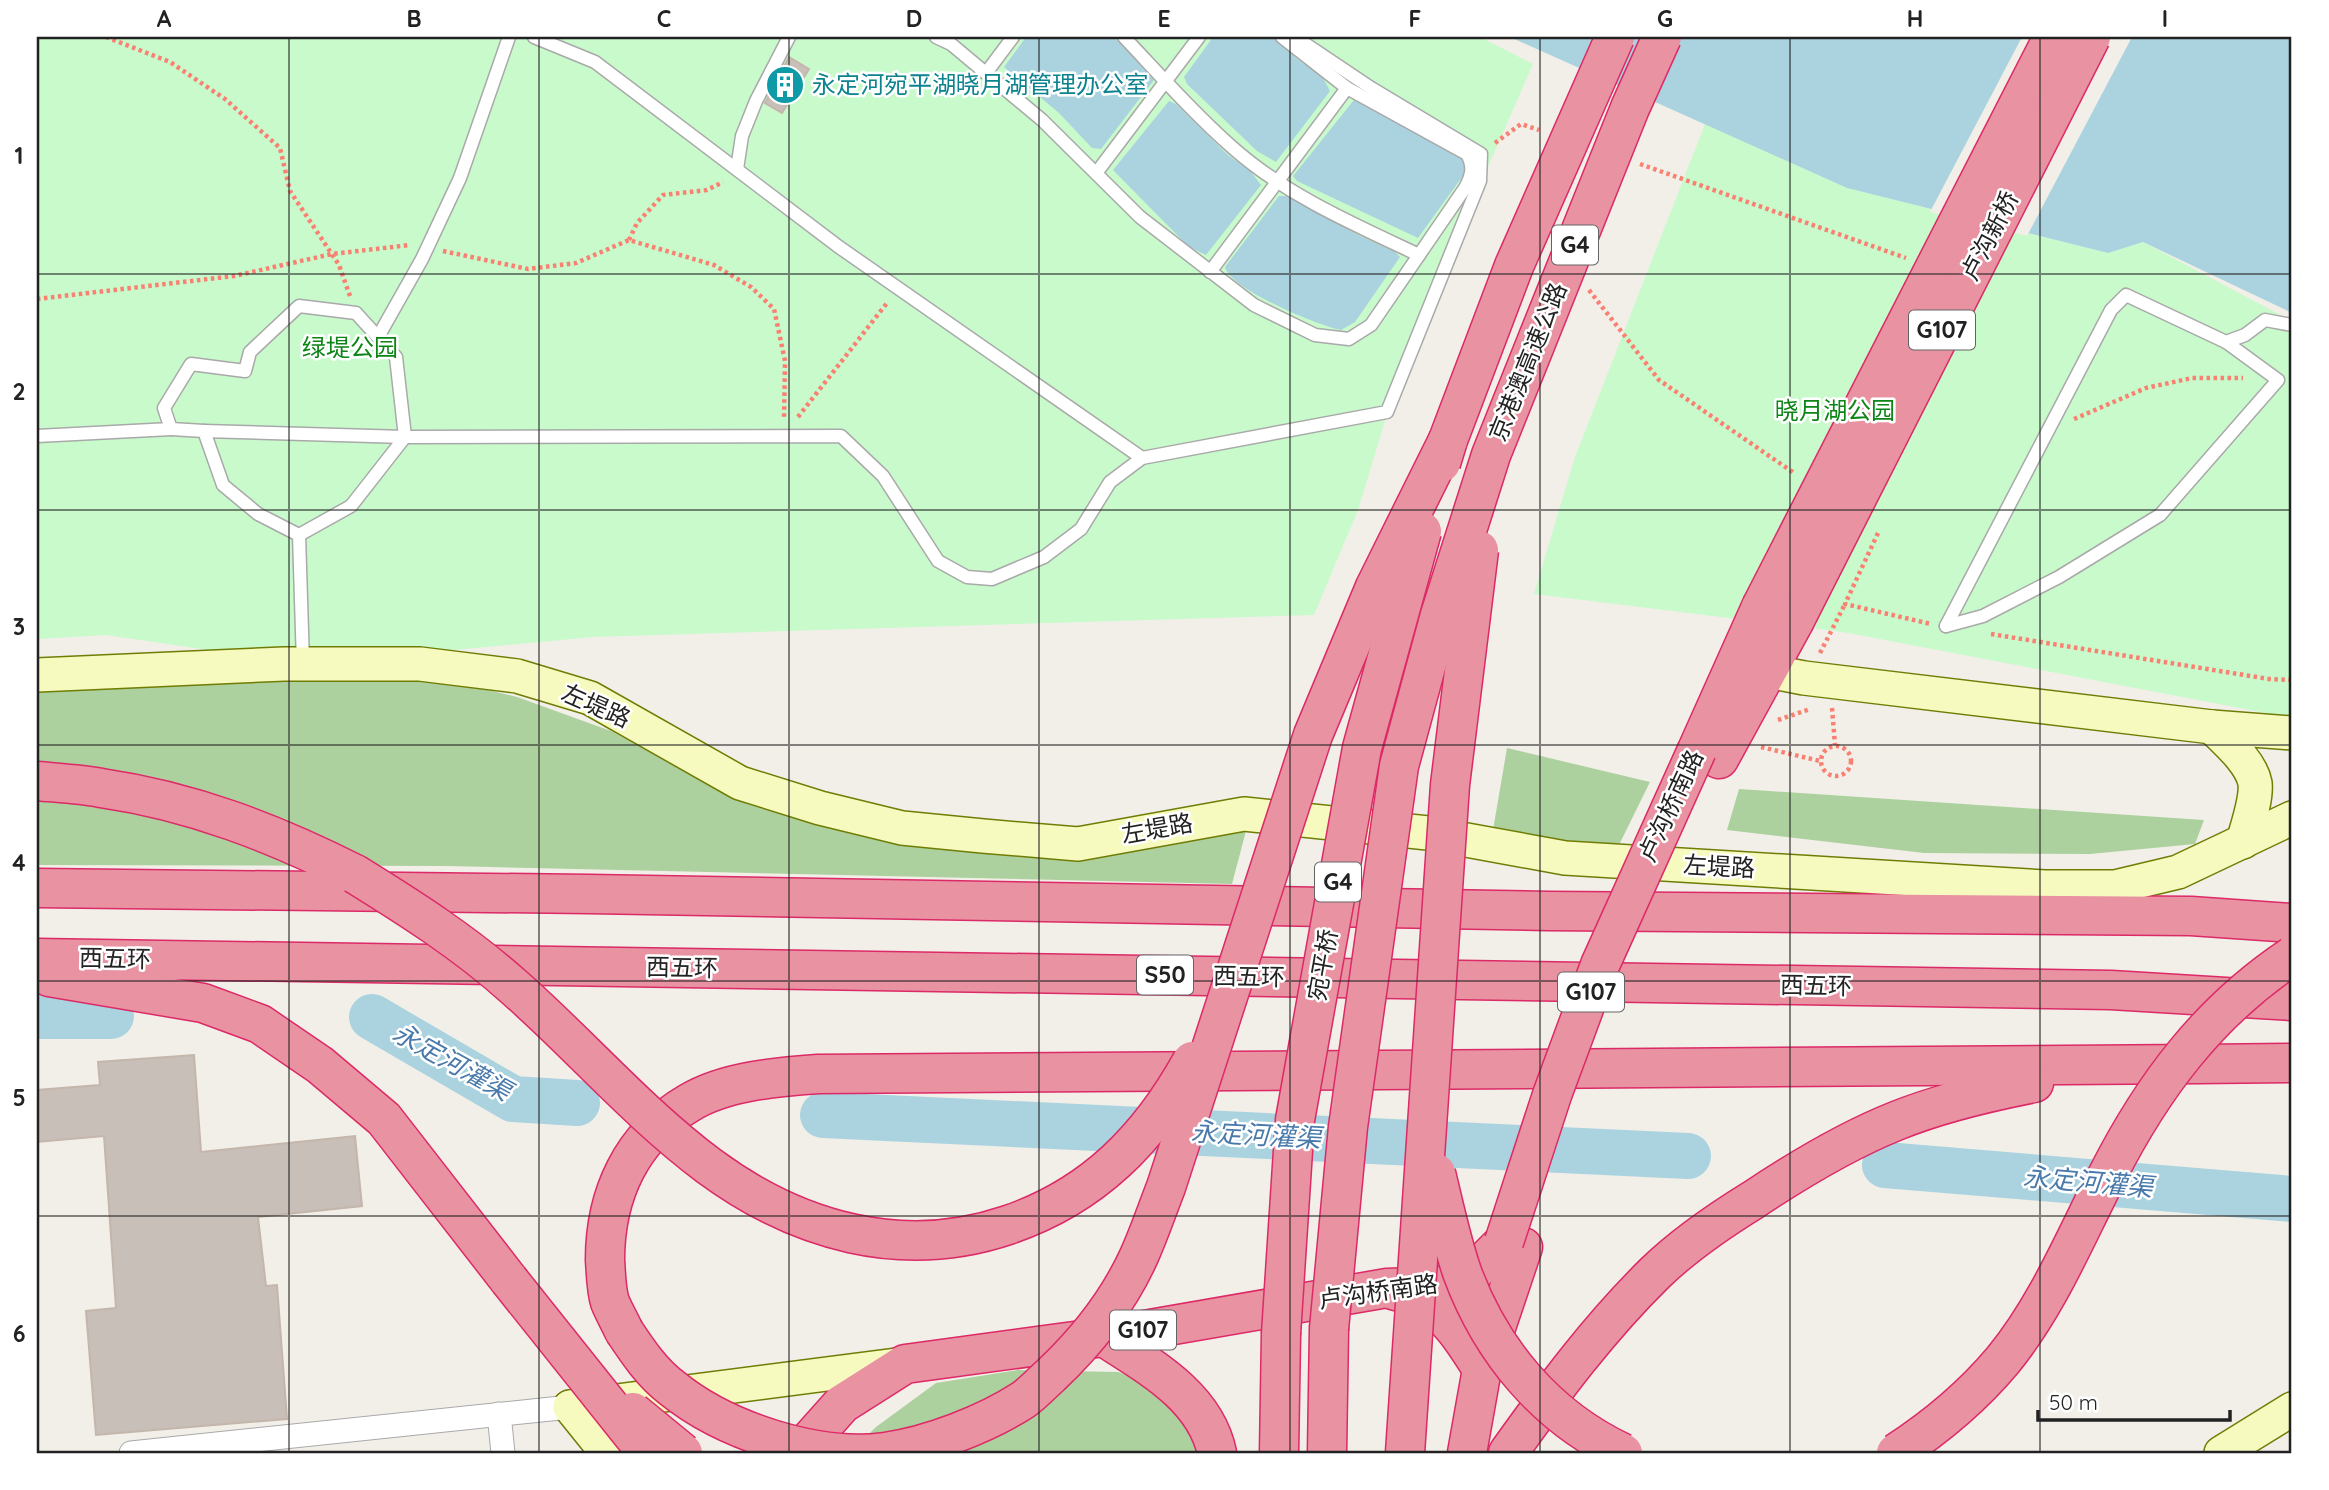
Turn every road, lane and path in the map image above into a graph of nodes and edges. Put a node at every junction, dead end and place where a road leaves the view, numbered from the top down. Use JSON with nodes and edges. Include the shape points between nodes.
{"nodes":[{"id":1,"x":106,"y":37,"type":"edge"},
{"id":2,"x":509,"y":37,"type":"edge"},
{"id":3,"x":534,"y":37,"type":"edge"},
{"id":4,"x":789,"y":37,"type":"edge"},
{"id":5,"x":936,"y":37,"type":"edge"},
{"id":6,"x":1013,"y":37,"type":"edge"},
{"id":7,"x":1124,"y":37,"type":"edge"},
{"id":8,"x":1199,"y":37,"type":"edge"},
{"id":9,"x":1282,"y":37,"type":"edge"},
{"id":10,"x":1295,"y":37,"type":"edge"},
{"id":11,"x":1615,"y":37,"type":"edge"},
{"id":12,"x":1662,"y":37,"type":"edge"},
{"id":13,"x":2053,"y":37,"type":"edge"},
{"id":14,"x":2091,"y":37,"type":"edge"},
{"id":15,"x":986,"y":73,"type":"junction"},
{"id":16,"x":1166,"y":81,"type":"junction"},
{"id":17,"x":1347,"y":88,"type":"junction"},
{"id":18,"x":737,"y":169,"type":"junction"},
{"id":19,"x":1097,"y":172,"type":"junction"},
{"id":20,"x":1278,"y":181,"type":"junction"},
{"id":21,"x":629,"y":240,"type":"junction"},
{"id":22,"x":427,"y":248,"type":"junction"},
{"id":23,"x":332,"y":254,"type":"junction"},
{"id":24,"x":1419,"y":256,"type":"junction"},
{"id":25,"x":1210,"y":272,"type":"junction"},
{"id":26,"x":1582,"y":281,"type":"dead end"},
{"id":27,"x":898,"y":288,"type":"junction"},
{"id":28,"x":37,"y":299,"type":"edge"},
{"id":29,"x":356,"y":313,"type":"junction"},
{"id":30,"x":2292,"y":325,"type":"edge"},
{"id":31,"x":378,"y":337,"type":"junction"},
{"id":32,"x":2226,"y":342,"type":"junction"},
{"id":33,"x":2278,"y":380,"type":"junction"},
{"id":34,"x":2053,"y":421,"type":"junction"},
{"id":35,"x":171,"y":429,"type":"junction"},
{"id":36,"x":204,"y":431,"type":"junction"},
{"id":37,"x":37,"y":436,"type":"edge"},
{"id":38,"x":784,"y":436,"type":"junction"},
{"id":39,"x":405,"y":437,"type":"junction"},
{"id":40,"x":1448,"y":440,"type":"junction"},
{"id":41,"x":1491,"y":455,"type":"junction"},
{"id":42,"x":1142,"y":458,"type":"junction"},
{"id":43,"x":1802,"y":478,"type":"dead end"},
{"id":44,"x":299,"y":535,"type":"junction"},
{"id":45,"x":1845,"y":604,"type":"dead end"},
{"id":46,"x":1777,"y":615,"type":"junction"},
{"id":47,"x":1828,"y":639,"type":"dead end"},
{"id":48,"x":303,"y":664,"type":"junction"},
{"id":49,"x":1751,"y":668,"type":"junction"},
{"id":50,"x":37,"y":675,"type":"edge"},
{"id":51,"x":1832,"y":702,"type":"dead end"},
{"id":52,"x":1821,"y":705,"type":"dead end"},
{"id":53,"x":1778,"y":720,"type":"dead end"},
{"id":54,"x":2212,"y":727,"type":"junction"},
{"id":55,"x":2292,"y":733,"type":"edge"},
{"id":56,"x":1835,"y":746,"type":"junction"},
{"id":57,"x":1723,"y":751,"type":"junction"},
{"id":58,"x":1820,"y":761,"type":"junction"},
{"id":59,"x":37,"y":781,"type":"edge"},
{"id":60,"x":2292,"y":818,"type":"edge"},
{"id":61,"x":2243,"y":842,"type":"junction"},
{"id":62,"x":37,"y":888,"type":"edge"},
{"id":63,"x":2292,"y":923,"type":"edge"},
{"id":64,"x":2292,"y":956,"type":"edge"},
{"id":65,"x":37,"y":958,"type":"edge"},
{"id":66,"x":37,"y":975,"type":"edge"},
{"id":67,"x":1225,"y":1001,"type":"junction"},
{"id":68,"x":2292,"y":1001,"type":"edge"},
{"id":69,"x":2292,"y":1063,"type":"edge"},
{"id":70,"x":2123,"y":1065,"type":"junction"},
{"id":71,"x":1427,"y":1138,"type":"junction"},
{"id":72,"x":1514,"y":1244,"type":"junction"},
{"id":73,"x":1387,"y":1288,"type":"junction"},
{"id":74,"x":1104,"y":1336,"type":"junction"},
{"id":75,"x":905,"y":1364,"type":"junction"},
{"id":76,"x":1482,"y":1369,"type":"junction"},
{"id":77,"x":577,"y":1391,"type":"junction"},
{"id":78,"x":2292,"y":1409,"type":"edge"},
{"id":79,"x":499,"y":1414,"type":"junction"},
{"id":80,"x":131,"y":1453,"type":"edge"},
{"id":81,"x":503,"y":1453,"type":"edge"},
{"id":82,"x":607,"y":1453,"type":"edge"},
{"id":83,"x":647,"y":1453,"type":"edge"},
{"id":84,"x":683,"y":1453,"type":"edge"},
{"id":85,"x":801,"y":1453,"type":"edge"},
{"id":86,"x":1217,"y":1453,"type":"edge"},
{"id":87,"x":1279,"y":1453,"type":"edge"},
{"id":88,"x":1327,"y":1453,"type":"edge"},
{"id":89,"x":1405,"y":1453,"type":"edge"},
{"id":90,"x":1466,"y":1453,"type":"edge"},
{"id":91,"x":1508,"y":1453,"type":"edge"},
{"id":92,"x":1623,"y":1453,"type":"edge"},
{"id":93,"x":1896,"y":1453,"type":"edge"},
{"id":94,"x":2221,"y":1453,"type":"edge"}],
"edges":[{"from":1,"to":23,"type":"path","via":[[170,62],[225,99],[280,148],[290,191]]},
{"from":2,"to":22,"type":"lane","via":[[460,178]]},
{"from":3,"to":18,"type":"lane","via":[[595,62]]},
{"from":4,"to":18,"type":"lane","via":[[742,136]]},
{"from":5,"to":15,"type":"lane"},
{"from":6,"to":15,"type":"lane"},
{"from":7,"to":16,"type":"lane"},
{"from":8,"to":16,"type":"lane"},
{"from":9,"to":17,"type":"lane"},
{"from":10,"to":42,"type":"lane","via":[[1481,154],[1480,181],[1387,412]]},
{"from":11,"to":40,"type":"highway","name":"京港澳高速公路","number":"G4","bridge":true,"via":[[1514,266]]},
{"from":12,"to":41,"type":"highway","name":"京港澳高速公路","number":"G4","bridge":true},
{"from":13,"to":46,"type":"highway","name":"卢沟新桥","number":"G107","bridge":true},
{"from":14,"to":46,"type":"highway","name":"卢沟新桥","number":"G107","bridge":true},
{"from":15,"to":19,"type":"lane"},
{"from":16,"to":19,"type":"lane"},
{"from":16,"to":20,"type":"lane","via":[[1234,149]]},
{"from":17,"to":20,"type":"lane"},
{"from":17,"to":24,"type":"lane","via":[[1466,154],[1473,164],[1465,188]]},
{"from":18,"to":21,"type":"path","via":[[707,190],[663,195],[637,223]]},
{"from":18,"to":27,"type":"lane"},
{"from":19,"to":25,"type":"lane","via":[[1140,217]]},
{"from":20,"to":24,"type":"lane"},
{"from":20,"to":25,"type":"lane"},
{"from":21,"to":22,"type":"path","via":[[576,263],[528,269]]},
{"from":21,"to":38,"type":"path","via":[[714,265],[751,287],[774,309],[785,361]]},
{"from":22,"to":23,"type":"path","via":[[412,245]]},
{"from":22,"to":31,"type":"lane"},
{"from":23,"to":28,"type":"path","via":[[234,276]]},
{"from":23,"to":29,"type":"path"},
{"from":24,"to":25,"type":"lane","via":[[1371,325],[1349,339],[1315,335],[1254,305]]},
{"from":26,"to":43,"type":"path","via":[[1659,380]]},
{"from":27,"to":38,"type":"path"},
{"from":27,"to":42,"type":"lane"},
{"from":29,"to":31,"type":"lane"},
{"from":29,"to":35,"type":"lane","via":[[299,306],[250,352],[245,371],[191,364],[164,408]]},
{"from":30,"to":32,"type":"lane","via":[[2265,320]]},
{"from":31,"to":39,"type":"lane","via":[[396,357]]},
{"from":32,"to":33,"type":"lane"},
{"from":32,"to":34,"type":"lane","via":[[2126,295],[2111,310]]},
{"from":33,"to":34,"type":"path","via":[[2192,378],[2146,388],[2079,418]]},
{"from":33,"to":34,"type":"lane","via":[[2160,514],[2059,577],[1983,616],[1946,626]]},
{"from":35,"to":36,"type":"lane"},
{"from":35,"to":37,"type":"lane"},
{"from":36,"to":39,"type":"lane"},
{"from":36,"to":44,"type":"lane","via":[[223,485],[258,514]]},
{"from":38,"to":39,"type":"lane"},
{"from":38,"to":42,"type":"lane","via":[[841,436],[883,476],[938,561],[967,577],[992,579],[1044,557],[1082,529],[1110,482]]},
{"from":39,"to":44,"type":"lane","via":[[351,506]]},
{"from":40,"to":67,"type":"highway","bridge":true,"via":[[1375,587],[1313,736]]},
{"from":40,"to":87,"type":"highway","name":"宛平桥","number":"G4","bridge":true,"via":[[1362,748],[1295,1120],[1280,1334]]},
{"from":41,"to":71,"type":"highway","bridge":true,"via":[[1450,785]]},
{"from":41,"to":88,"type":"highway","name":"宛平桥","number":"G4","bridge":true,"via":[[1440,615],[1399,766],[1348,1127],[1329,1329]]},
{"from":44,"to":48,"type":"lane"},
{"from":45,"to":47,"type":"path"},
{"from":46,"to":49,"type":"highway","name":"卢沟桥南路","number":"G107"},
{"from":48,"to":50,"type":"main road","name":"左堤路"},
{"from":48,"to":61,"type":"main road","name":"左堤路","via":[[420,664],[517,676],[590,698],[740,783],[902,828],[983,836],[1078,844],[1244,814],[1428,833],[1565,858],[2045,887],[2115,887],[2178,872]]},
{"from":49,"to":54,"type":"main road"},
{"from":49,"to":57,"type":"highway","name":"卢沟桥南路","number":"G107"},
{"from":51,"to":56,"type":"path"},
{"from":52,"to":53,"type":"path"},
{"from":54,"to":55,"type":"main road"},
{"from":54,"to":61,"type":"main road","via":[[2239,752],[2255,783]]},
{"from":56,"to":58,"type":"path","via":[[1825,750]]},
{"from":56,"to":58,"type":"path","via":[[1850,755],[1845,774],[1830,775]]},
{"from":57,"to":58,"type":"path"},
{"from":57,"to":72,"type":"highway","name":"卢沟桥南路","number":"G107","bridge":true,"via":[[1601,965],[1552,1095]]},
{"from":59,"to":67,"type":"highway","bridge":true,"via":[[183,805],[302,846],[355,874],[458,941],[513,985],[709,1166],[800,1217],[845,1232],[932,1242],[981,1234],[1041,1214],[1091,1184],[1141,1138],[1180,1083]]},
{"from":60,"to":61,"type":"main road","name":"左堤路"},
{"from":62,"to":63,"type":"highway","via":[[1535,911],[2191,916]]},
{"from":64,"to":93,"type":"highway","bridge":true,"via":[[2207,1026],[2171,1070],[2108,1174],[2065,1262],[2004,1359],[1972,1395]]},
{"from":65,"to":68,"type":"highway","name":"西五环","number":"S50","via":[[2111,990]]},
{"from":66,"to":77,"type":"highway","bridge":true,"via":[[203,1003],[260,1024],[320,1065],[384,1119],[509,1280]]},
{"from":67,"to":70,"type":"highway","bridge":true,"via":[[1166,1187],[1139,1257],[1075,1352],[1025,1399],[928,1442],[885,1452],[844,1453],[792,1444],[715,1418],[671,1387],[624,1331],[610,1301],[605,1230],[614,1195],[631,1159],[654,1128],[690,1102],[735,1085],[775,1077],[818,1074],[1210,1069]]},
{"from":69,"to":70,"type":"highway"},
{"from":70,"to":91,"type":"highway","via":[[1992,1091],[1896,1121],[1805,1166],[1723,1219],[1657,1272],[1595,1337]]},
{"from":71,"to":89,"type":"highway","bridge":true},
{"from":71,"to":92,"type":"highway","bridge":true,"via":[[1455,1250],[1481,1318],[1534,1391],[1572,1422]]},
{"from":72,"to":73,"type":"highway","name":"卢沟桥南路","number":"G107","via":[[1443,1286]]},
{"from":72,"to":76,"type":"highway","name":"卢沟桥南路","number":"G107"},
{"from":73,"to":74,"type":"highway","name":"卢沟桥南路","number":"G107"},
{"from":73,"to":76,"type":"highway","via":[[1422,1299],[1444,1317]]},
{"from":74,"to":75,"type":"highway","name":"卢沟桥南路","number":"G107"},
{"from":74,"to":86,"type":"highway","via":[[1160,1373],[1195,1405]]},
{"from":75,"to":77,"type":"main road"},
{"from":75,"to":85,"type":"highway","name":"卢沟桥南路","number":"G107","via":[[842,1404]]},
{"from":76,"to":90,"type":"highway","name":"卢沟桥南路","number":"G107"},
{"from":77,"to":79,"type":"street"},
{"from":77,"to":82,"type":"main road"},
{"from":77,"to":83,"type":"highway","bridge":true},
{"from":77,"to":84,"type":"highway","bridge":true},
{"from":78,"to":94,"type":"main road"},
{"from":79,"to":80,"type":"street"},
{"from":79,"to":81,"type":"street"}]}
